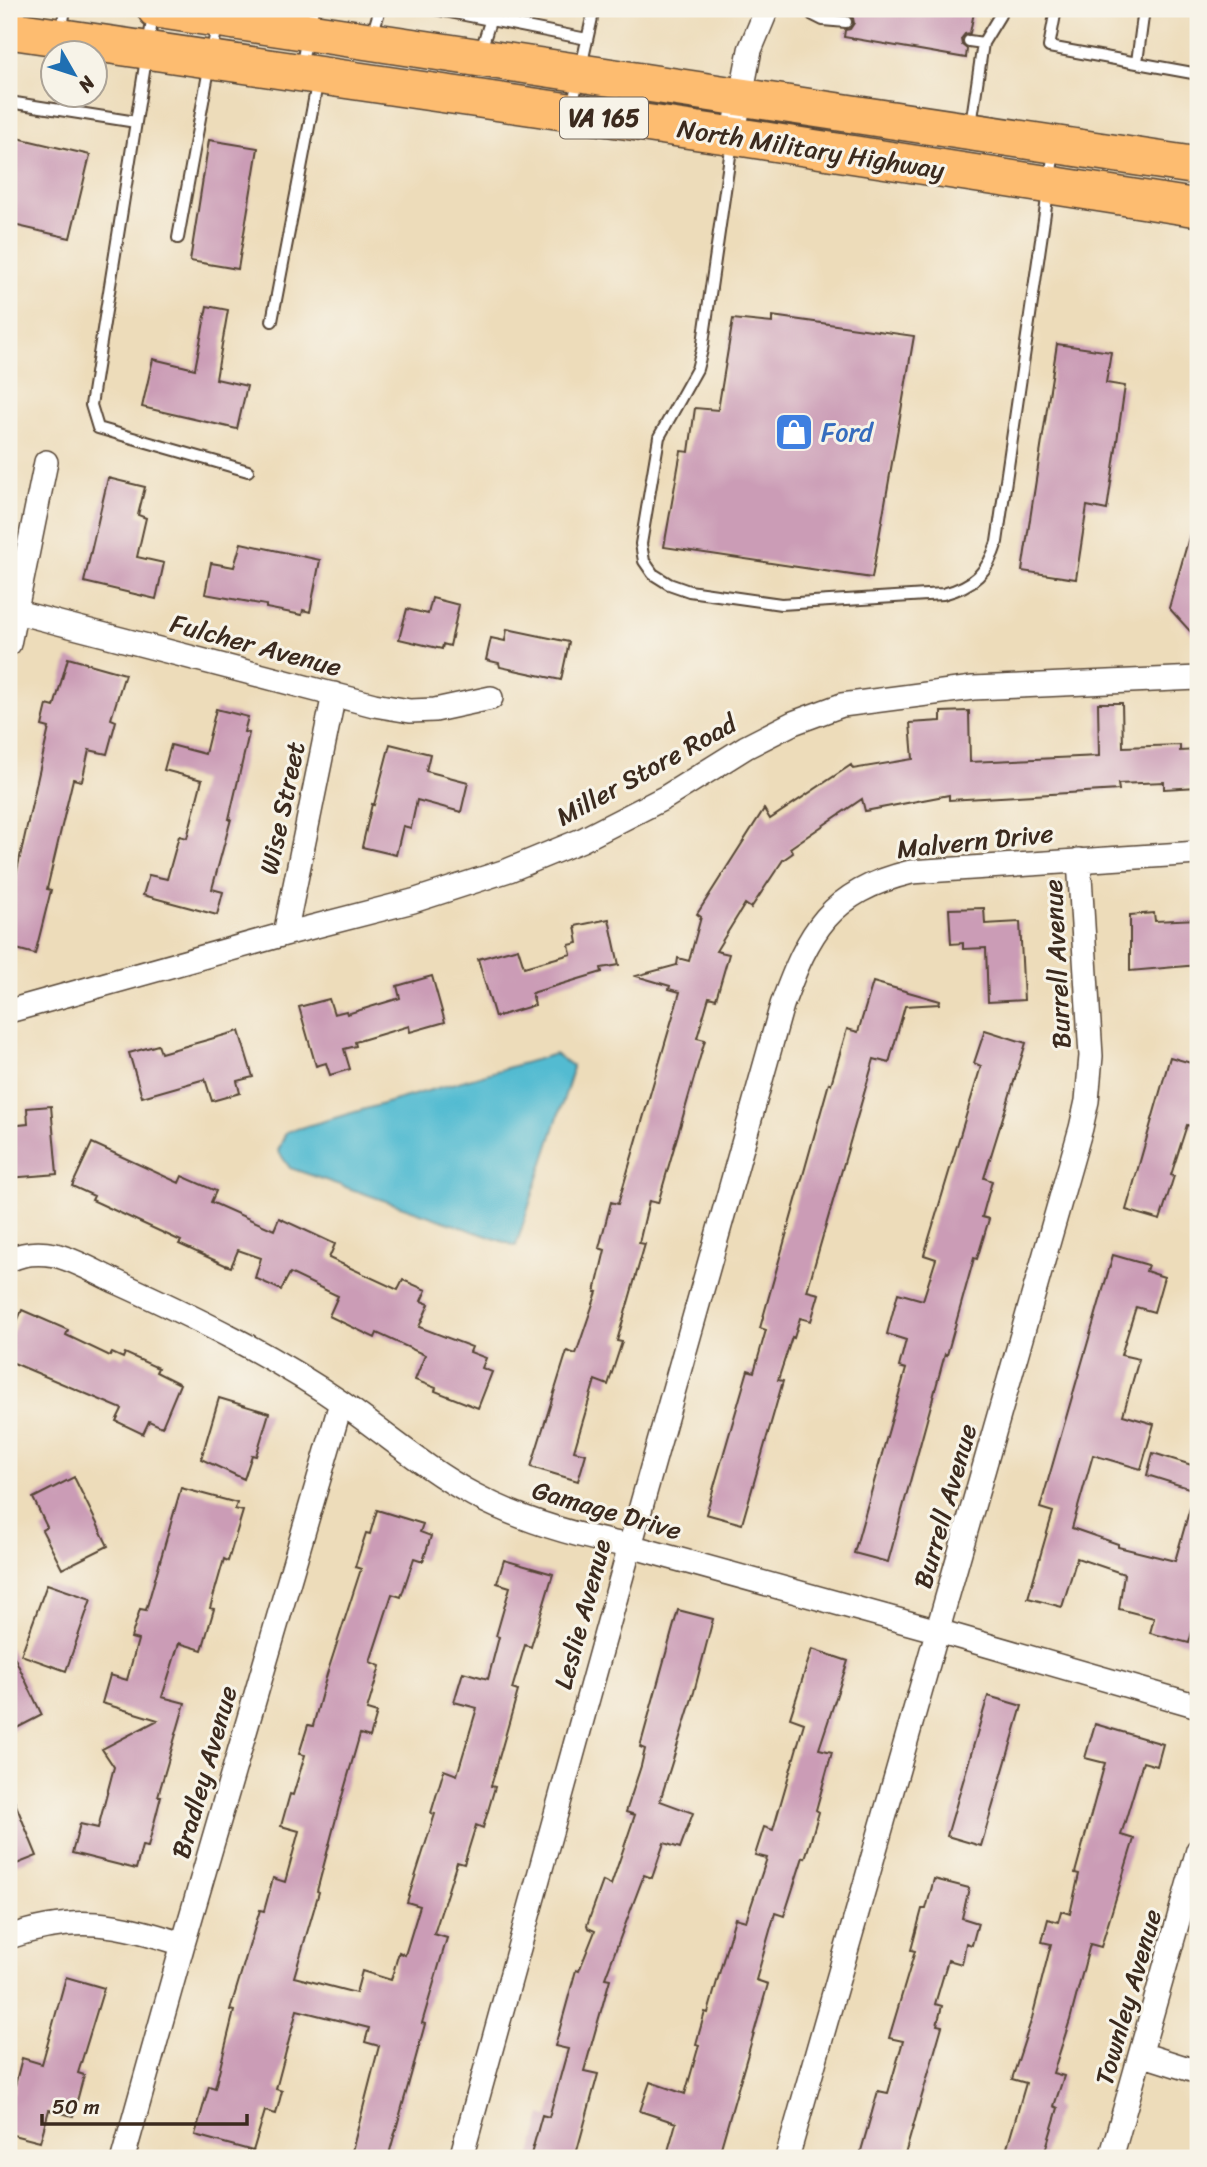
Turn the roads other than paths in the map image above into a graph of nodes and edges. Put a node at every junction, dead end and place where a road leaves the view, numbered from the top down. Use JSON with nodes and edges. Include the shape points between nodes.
{"nodes":[{"id":1,"x":155,"y":9,"type":"edge"},
{"id":2,"x":434,"y":9,"type":"edge"},
{"id":3,"x":594,"y":9,"type":"edge"},
{"id":4,"x":767,"y":9,"type":"edge"},
{"id":5,"x":813,"y":9,"type":"edge"},
{"id":6,"x":1001,"y":9,"type":"edge"},
{"id":7,"x":1056,"y":9,"type":"edge"},
{"id":8,"x":1144,"y":9,"type":"edge"},
{"id":9,"x":219,"y":13,"type":"edge"},
{"id":10,"x":492,"y":14,"type":"edge"},
{"id":11,"x":311,"y":20,"type":"edge"},
{"id":12,"x":846,"y":22,"type":"dead end"},
{"id":13,"x":63,"y":23,"type":"edge"},
{"id":14,"x":375,"y":25,"type":"edge"},
{"id":15,"x":9,"y":30,"type":"edge"},
{"id":16,"x":969,"y":41,"type":"dead end"},
{"id":17,"x":983,"y":43,"type":"junction"},
{"id":18,"x":147,"y":50,"type":"junction"},
{"id":19,"x":584,"y":56,"type":"junction"},
{"id":20,"x":479,"y":57,"type":"junction"},
{"id":21,"x":211,"y":59,"type":"junction"},
{"id":22,"x":1137,"y":62,"type":"junction"},
{"id":23,"x":309,"y":75,"type":"junction"},
{"id":24,"x":1198,"y":75,"type":"edge"},
{"id":25,"x":740,"y":96,"type":"junction"},
{"id":26,"x":9,"y":102,"type":"edge"},
{"id":27,"x":571,"y":114,"type":"junction"},
{"id":28,"x":136,"y":122,"type":"junction"},
{"id":29,"x":970,"y":131,"type":"junction"},
{"id":30,"x":733,"y":136,"type":"junction"},
{"id":31,"x":1055,"y":144,"type":"junction"},
{"id":32,"x":1198,"y":166,"type":"edge"},
{"id":33,"x":1048,"y":186,"type":"junction"},
{"id":34,"x":1198,"y":208,"type":"edge"},
{"id":35,"x":178,"y":238,"type":"dead end"},
{"id":36,"x":272,"y":321,"type":"dead end"},
{"id":37,"x":46,"y":461,"type":"dead end"},
{"id":38,"x":248,"y":471,"type":"dead end"},
{"id":39,"x":12,"y":611,"type":"edge"},
{"id":40,"x":9,"y":644,"type":"edge"},
{"id":41,"x":1198,"y":678,"type":"edge"},
{"id":42,"x":334,"y":694,"type":"junction"},
{"id":43,"x":491,"y":698,"type":"dead end"},
{"id":44,"x":1198,"y":853,"type":"edge"},
{"id":45,"x":1079,"y":860,"type":"junction"},
{"id":46,"x":285,"y":934,"type":"junction"},
{"id":47,"x":782,"y":1005,"type":"joint"},
{"id":48,"x":9,"y":1011,"type":"edge"},
{"id":49,"x":9,"y":1260,"type":"edge"},
{"id":50,"x":341,"y":1403,"type":"junction"},
{"id":51,"x":629,"y":1546,"type":"junction"},
{"id":52,"x":938,"y":1631,"type":"junction"},
{"id":53,"x":1198,"y":1706,"type":"edge"},
{"id":54,"x":1198,"y":1850,"type":"edge"},
{"id":55,"x":9,"y":1937,"type":"edge"},
{"id":56,"x":183,"y":1944,"type":"junction"},
{"id":57,"x":1141,"y":2054,"type":"junction"},
{"id":58,"x":1198,"y":2072,"type":"edge"},
{"id":59,"x":124,"y":2158,"type":"edge"},
{"id":60,"x":461,"y":2158,"type":"edge"},
{"id":61,"x":787,"y":2158,"type":"edge"},
{"id":62,"x":1111,"y":2158,"type":"edge"}],
"edges":[{"from":1,"to":9,"type":"main road","name":"North Military Highway","number":"VA 165"},
{"from":1,"to":18,"type":"lane"},
{"from":2,"to":10,"type":"lane"},
{"from":3,"to":19,"type":"lane"},
{"from":4,"to":25,"type":"street","via":[[750,50]]},
{"from":5,"to":12,"type":"lane","via":[[813,15],[823,20]]},
{"from":6,"to":17,"type":"lane"},
{"from":7,"to":22,"type":"lane","via":[[1049,47]]},
{"from":8,"to":22,"type":"lane"},
{"from":9,"to":11,"type":"main road","name":"North Military Highway","number":"VA 165"},
{"from":9,"to":21,"type":"lane"},
{"from":10,"to":19,"type":"lane"},
{"from":10,"to":20,"type":"lane"},
{"from":11,"to":14,"type":"main road","name":"North Military Highway","number":"VA 165"},
{"from":11,"to":23,"type":"lane"},
{"from":13,"to":15,"type":"main road","name":"North Military Highway","number":"VA 165"},
{"from":13,"to":18,"type":"main road","name":"North Military Highway","number":"VA 165"},
{"from":14,"to":20,"type":"main road","name":"North Military Highway","number":"VA 165"},
{"from":16,"to":17,"type":"lane"},
{"from":17,"to":29,"type":"lane"},
{"from":18,"to":21,"type":"main road","name":"North Military Highway","number":"VA 165"},
{"from":18,"to":28,"type":"lane"},
{"from":19,"to":20,"type":"main road","name":"North Military Highway","number":"VA 165"},
{"from":19,"to":25,"type":"main road","name":"North Military Highway","number":"VA 165"},
{"from":19,"to":27,"type":"lane"},
{"from":21,"to":23,"type":"main road","name":"North Military Highway","number":"VA 165"},
{"from":21,"to":35,"type":"lane"},
{"from":22,"to":24,"type":"lane"},
{"from":23,"to":27,"type":"main road","name":"North Military Highway","number":"VA 165"},
{"from":23,"to":36,"type":"lane"},
{"from":25,"to":29,"type":"main road","name":"North Military Highway","number":"VA 165"},
{"from":25,"to":30,"type":"street"},
{"from":26,"to":28,"type":"lane"},
{"from":27,"to":30,"type":"main road","name":"North Military Highway","number":"VA 165"},
{"from":28,"to":38,"type":"lane","via":[[91,405],[98,428]]},
{"from":29,"to":31,"type":"main road","name":"North Military Highway","number":"VA 165"},
{"from":30,"to":33,"type":"main road","name":"North Military Highway","number":"VA 165"},
{"from":30,"to":33,"type":"lane","via":[[702,350],[697,369],[659,437],[641,544],[644,561],[653,574],[689,591],[781,604],[943,594],[976,579],[991,561],[998,542]]},
{"from":31,"to":32,"type":"main road","name":"North Military Highway","number":"VA 165"},
{"from":31,"to":33,"type":"lane"},
{"from":33,"to":34,"type":"main road","name":"North Military Highway","number":"VA 165"},
{"from":37,"to":39,"type":"street"},
{"from":39,"to":40,"type":"street"},
{"from":39,"to":42,"type":"street","name":"Fulcher Avenue"},
{"from":41,"to":46,"type":"street","name":"Miller Store Road","via":[[973,688],[842,705],[793,723],[582,840],[413,901]]},
{"from":42,"to":43,"type":"street","name":"Fulcher Avenue","via":[[410,711]]},
{"from":42,"to":46,"type":"street","name":"Wise Street"},
{"from":44,"to":45,"type":"street","name":"Malvern Drive"},
{"from":45,"to":47,"type":"street","name":"Malvern Drive","via":[[911,872],[858,891],[816,929]]},
{"from":45,"to":52,"type":"street","name":"Burrell Avenue","via":[[1090,1056],[1087,1101]]},
{"from":46,"to":48,"type":"street","name":"Miller Store Road"},
{"from":47,"to":51,"type":"street","name":"Leslie Avenue"},
{"from":49,"to":50,"type":"street","name":"Gamage Drive","via":[[36,1253],[57,1255],[263,1354]]},
{"from":50,"to":51,"type":"street","name":"Gamage Drive","via":[[475,1496],[579,1537]]},
{"from":50,"to":56,"type":"street","name":"Bradley Avenue"},
{"from":51,"to":52,"type":"street","name":"Gamage Drive"},
{"from":51,"to":60,"type":"street","name":"Leslie Avenue"},
{"from":52,"to":53,"type":"street","name":"Gamage Drive"},
{"from":52,"to":61,"type":"street","name":"Burrell Avenue"},
{"from":54,"to":57,"type":"street","name":"Townley Avenue"},
{"from":55,"to":56,"type":"street","via":[[70,1922],[106,1924]]},
{"from":56,"to":59,"type":"street","name":"Bradley Avenue"},
{"from":57,"to":58,"type":"street"},
{"from":57,"to":62,"type":"street","name":"Townley Avenue"}]}
